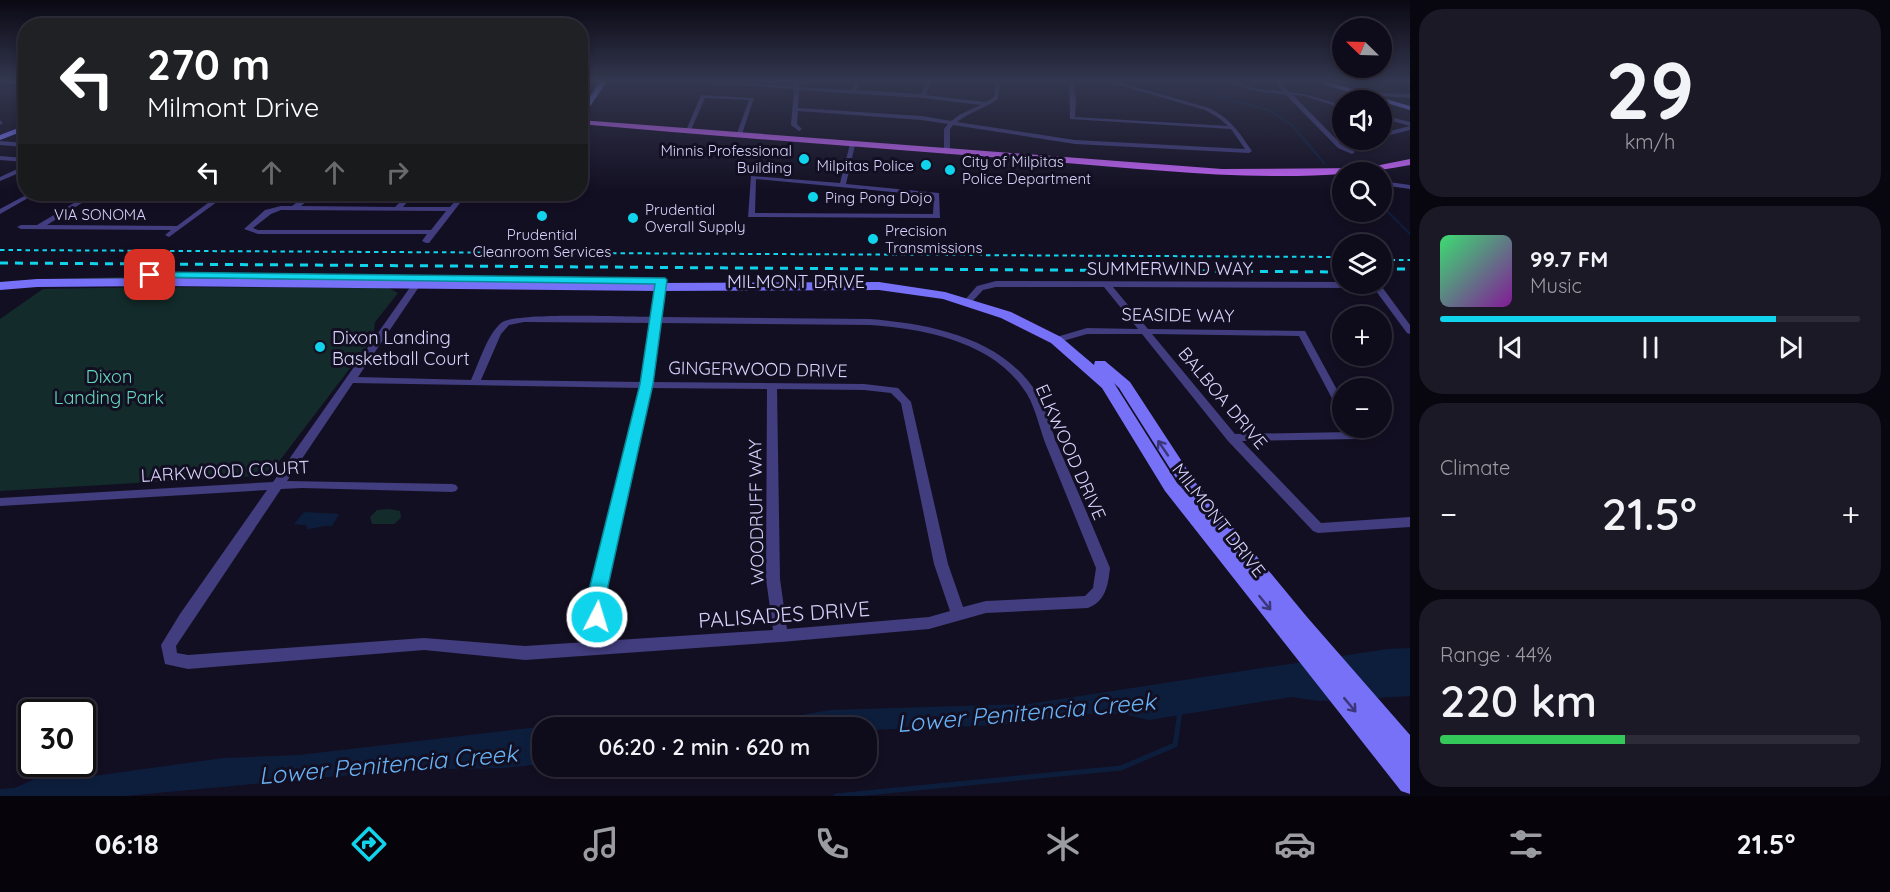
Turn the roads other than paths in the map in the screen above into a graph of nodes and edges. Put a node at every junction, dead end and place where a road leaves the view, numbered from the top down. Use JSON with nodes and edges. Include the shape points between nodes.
{"nodes":[{"id":1,"x":694,"y":117,"type":"edge"},
{"id":2,"x":746,"y":117,"type":"edge"},
{"id":3,"x":794,"y":117,"type":"edge"},
{"id":4,"x":867,"y":117,"type":"edge"},
{"id":5,"x":910,"y":117,"type":"edge"},
{"id":6,"x":963,"y":117,"type":"edge"},
{"id":7,"x":1072,"y":117,"type":"edge"},
{"id":8,"x":1223,"y":117,"type":"edge"},
{"id":9,"x":1311,"y":117,"type":"edge"},
{"id":10,"x":1392,"y":120,"type":"edge"},
{"id":11,"x":588,"y":123,"type":"edge"},
{"id":12,"x":951,"y":123,"type":"junction"},
{"id":13,"x":866,"y":124,"type":"dead end"},
{"id":14,"x":1410,"y":126,"type":"edge"},
{"id":15,"x":1233,"y":128,"type":"junction"},
{"id":16,"x":799,"y":129,"type":"dead end"},
{"id":17,"x":18,"y":130,"type":"edge"},
{"id":18,"x":687,"y":132,"type":"junction"},
{"id":19,"x":1392,"y":132,"type":"edge"},
{"id":20,"x":18,"y":136,"type":"edge"},
{"id":21,"x":739,"y":136,"type":"junction"},
{"id":22,"x":0,"y":138,"type":"edge"},
{"id":23,"x":1332,"y":139,"type":"edge"},
{"id":24,"x":4,"y":144,"type":"edge"},
{"id":25,"x":852,"y":145,"type":"junction"},
{"id":26,"x":1347,"y":150,"type":"edge"},
{"id":27,"x":947,"y":152,"type":"junction"},
{"id":28,"x":1352,"y":152,"type":"dead end"},
{"id":29,"x":1410,"y":154,"type":"edge"},
{"id":30,"x":0,"y":158,"type":"edge"},
{"id":31,"x":18,"y":159,"type":"edge"},
{"id":32,"x":1371,"y":162,"type":"edge"},
{"id":33,"x":1410,"y":162,"type":"edge"},
{"id":34,"x":1392,"y":166,"type":"edge"},
{"id":35,"x":18,"y":171,"type":"edge"},
{"id":36,"x":1332,"y":172,"type":"edge"},
{"id":37,"x":0,"y":179,"type":"edge"},
{"id":38,"x":843,"y":184,"type":"junction"},
{"id":39,"x":1392,"y":184,"type":"edge"},
{"id":40,"x":1410,"y":187,"type":"edge"},
{"id":41,"x":20,"y":201,"type":"edge"},
{"id":42,"x":81,"y":201,"type":"edge"},
{"id":43,"x":214,"y":201,"type":"edge"},
{"id":44,"x":303,"y":201,"type":"edge"},
{"id":45,"x":404,"y":201,"type":"edge"},
{"id":46,"x":458,"y":201,"type":"edge"},
{"id":47,"x":294,"y":208,"type":"junction"},
{"id":48,"x":398,"y":208,"type":"junction"},
{"id":49,"x":451,"y":209,"type":"junction"},
{"id":50,"x":0,"y":212,"type":"edge"},
{"id":51,"x":21,"y":227,"type":"dead end"},
{"id":52,"x":38,"y":227,"type":"junction"},
{"id":53,"x":178,"y":228,"type":"junction"},
{"id":54,"x":433,"y":232,"type":"junction"},
{"id":55,"x":169,"y":235,"type":"dead end"},
{"id":56,"x":426,"y":241,"type":"dead end"},
{"id":57,"x":0,"y":278,"type":"edge"},
{"id":58,"x":419,"y":281,"type":"junction"},
{"id":59,"x":661,"y":284,"type":"junction"},
{"id":60,"x":1107,"y":285,"type":"junction"},
{"id":61,"x":0,"y":286,"type":"edge"},
{"id":62,"x":969,"y":299,"type":"junction"},
{"id":63,"x":654,"y":320,"type":"junction"},
{"id":64,"x":1410,"y":331,"type":"edge"},
{"id":65,"x":1147,"y":332,"type":"junction"},
{"id":66,"x":1062,"y":338,"type":"junction"},
{"id":67,"x":351,"y":380,"type":"junction"},
{"id":68,"x":475,"y":383,"type":"junction"},
{"id":69,"x":647,"y":384,"type":"junction"},
{"id":70,"x":772,"y":387,"type":"junction"},
{"id":71,"x":1332,"y":389,"type":"edge"},
{"id":72,"x":1332,"y":436,"type":"edge"},
{"id":73,"x":1232,"y":438,"type":"junction"},
{"id":74,"x":278,"y":485,"type":"junction"},
{"id":75,"x":452,"y":488,"type":"dead end"},
{"id":76,"x":0,"y":502,"type":"edge"},
{"id":77,"x":1410,"y":522,"type":"edge"},
{"id":78,"x":958,"y":613,"type":"junction"},
{"id":79,"x":781,"y":636,"type":"junction"},
{"id":80,"x":612,"y":646,"type":"junction"},
{"id":81,"x":1383,"y":733,"type":"junction"},
{"id":82,"x":1410,"y":753,"type":"edge"},
{"id":83,"x":1410,"y":782,"type":"edge"}],
"edges":[{"from":1,"to":18,"type":"street"},
{"from":2,"to":21,"type":"street"},
{"from":3,"to":16,"type":"street","via":[[794,125]]},
{"from":4,"to":13,"type":"street"},
{"from":5,"to":12,"type":"street"},
{"from":6,"to":12,"type":"street"},
{"from":7,"to":15,"type":"street"},
{"from":8,"to":15,"type":"street"},
{"from":9,"to":23,"type":"street"},
{"from":10,"to":14,"type":"street"},
{"from":11,"to":18,"type":"main road"},
{"from":12,"to":15,"type":"street","via":[[1075,142],[1249,151]]},
{"from":12,"to":27,"type":"street","via":[[946,129]]},
{"from":14,"to":19,"type":"street"},
{"from":17,"to":22,"type":"street"},
{"from":18,"to":21,"type":"main road"},
{"from":20,"to":24,"type":"street"},
{"from":21,"to":25,"type":"main road"},
{"from":25,"to":27,"type":"main road"},
{"from":25,"to":38,"type":"street"},
{"from":26,"to":28,"type":"street"},
{"from":27,"to":36,"type":"main road","via":[[1234,173]]},
{"from":29,"to":32,"type":"main road"},
{"from":30,"to":31,"type":"street"},
{"from":33,"to":34,"type":"main road"},
{"from":35,"to":37,"type":"street"},
{"from":38,"to":38,"type":"street","via":[[753,177],[751,215],[937,216],[937,194]]},
{"from":39,"to":40,"type":"street"},
{"from":41,"to":50,"type":"street"},
{"from":42,"to":52,"type":"street"},
{"from":43,"to":53,"type":"street"},
{"from":44,"to":47,"type":"street"},
{"from":45,"to":48,"type":"street"},
{"from":46,"to":49,"type":"street"},
{"from":47,"to":48,"type":"street"},
{"from":47,"to":54,"type":"street","via":[[268,212],[248,230]]},
{"from":48,"to":49,"type":"street"},
{"from":49,"to":54,"type":"street"},
{"from":51,"to":52,"type":"street","name":"VIA SONOMA"},
{"from":52,"to":53,"type":"street","name":"VIA SONOMA"},
{"from":53,"to":55,"type":"street"},
{"from":54,"to":56,"type":"street"},
{"from":57,"to":58,"type":"street","name":"MILMONT DRIVE","via":[[171,275]]},
{"from":58,"to":59,"type":"street","name":"MILMONT DRIVE"},
{"from":58,"to":61,"type":"street","name":"MILMONT DRIVE"},
{"from":58,"to":67,"type":"street"},
{"from":59,"to":62,"type":"street","name":"MILMONT DRIVE","via":[[879,281],[927,286]]},
{"from":59,"to":63,"type":"street"},
{"from":60,"to":62,"type":"street","name":"SUMMERWIND WAY","via":[[996,284],[980,288]]},
{"from":60,"to":64,"type":"street","name":"SUMMERWIND WAY","via":[[1364,285],[1378,289]]},
{"from":60,"to":65,"type":"street","name":"BALBOA DRIVE"},
{"from":62,"to":66,"type":"street","name":"MILMONT DRIVE","via":[[1014,311]]},
{"from":63,"to":68,"type":"street","name":"ELKWOOD DRIVE","via":[[524,319],[506,323],[497,333]]},
{"from":63,"to":69,"type":"street"},
{"from":63,"to":78,"type":"street","name":"ELKWOOD DRIVE","via":[[902,324],[976,346],[1006,365],[1030,391],[1103,568],[1100,590],[1088,602],[986,607]]},
{"from":65,"to":66,"type":"street","name":"SEASIDE WAY","via":[[1087,331]]},
{"from":65,"to":71,"type":"street","name":"SEASIDE WAY","via":[[1302,333]]},
{"from":65,"to":73,"type":"street","name":"BALBOA DRIVE"},
{"from":66,"to":81,"type":"street","name":"MILMONT DRIVE","via":[[1108,385],[1171,487]]},
{"from":67,"to":68,"type":"street","name":"GINGERWOOD DRIVE"},
{"from":67,"to":74,"type":"street"},
{"from":68,"to":69,"type":"street","name":"GINGERWOOD DRIVE"},
{"from":69,"to":70,"type":"street","name":"GINGERWOOD DRIVE"},
{"from":69,"to":80,"type":"street","via":[[599,586],[597,617]]},
{"from":70,"to":78,"type":"street","name":"GINGERWOOD DRIVE","via":[[894,390],[906,402],[941,564]]},
{"from":70,"to":79,"type":"street","name":"WOODRUFF WAY","via":[[772,579]]},
{"from":72,"to":73,"type":"street"},
{"from":73,"to":77,"type":"street","name":"BALBOA DRIVE","via":[[1318,528]]},
{"from":74,"to":75,"type":"street","name":"LARKWOOD COURT"},
{"from":74,"to":76,"type":"street","name":"LARKWOOD COURT"},
{"from":74,"to":80,"type":"street","name":"PALISADES DRIVE","via":[[168,645],[170,659],[188,662],[424,644],[525,653]]},
{"from":78,"to":79,"type":"street","name":"PALISADES DRIVE","via":[[929,623]]},
{"from":79,"to":80,"type":"street","name":"PALISADES DRIVE"},
{"from":81,"to":82,"type":"street"},
{"from":81,"to":83,"type":"street"}]}
